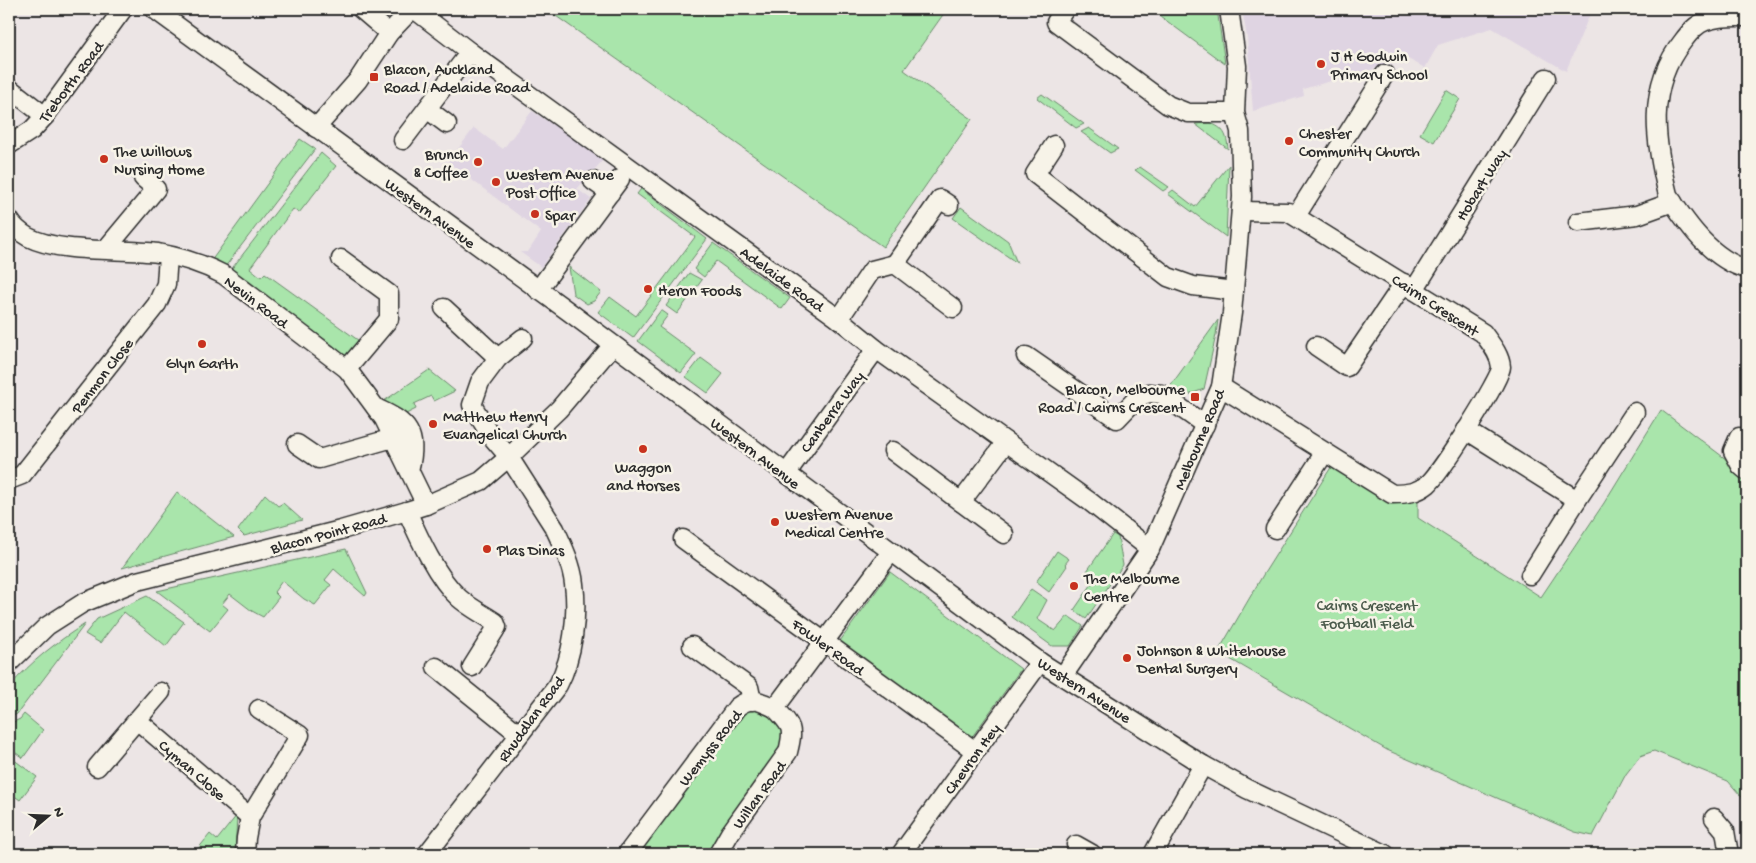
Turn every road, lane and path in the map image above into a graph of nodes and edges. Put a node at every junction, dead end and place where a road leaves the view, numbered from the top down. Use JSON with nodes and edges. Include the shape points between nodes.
{"nodes":[{"id":1,"x":123,"y":9,"type":"edge"},
{"id":2,"x":154,"y":9,"type":"edge"},
{"id":3,"x":361,"y":9,"type":"edge"},
{"id":4,"x":413,"y":9,"type":"edge"},
{"id":5,"x":1065,"y":9,"type":"edge"},
{"id":6,"x":1229,"y":9,"type":"edge"},
{"id":7,"x":1701,"y":15,"type":"edge"},
{"id":8,"x":1747,"y":17,"type":"edge"},
{"id":9,"x":389,"y":33,"type":"junction"},
{"id":10,"x":470,"y":52,"type":"junction"},
{"id":11,"x":1385,"y":74,"type":"dead end"},
{"id":12,"x":1546,"y":78,"type":"dead end"},
{"id":13,"x":9,"y":88,"type":"edge"},
{"id":14,"x":426,"y":109,"type":"junction"},
{"id":15,"x":1235,"y":113,"type":"junction"},
{"id":16,"x":45,"y":116,"type":"junction"},
{"id":17,"x":447,"y":124,"type":"dead end"},
{"id":18,"x":316,"y":128,"type":"junction"},
{"id":19,"x":403,"y":140,"type":"dead end"},
{"id":20,"x":9,"y":145,"type":"edge"},
{"id":21,"x":1054,"y":145,"type":"dead end"},
{"id":22,"x":143,"y":178,"type":"dead end"},
{"id":23,"x":593,"y":181,"type":"dead end"},
{"id":24,"x":1673,"y":202,"type":"junction"},
{"id":25,"x":949,"y":205,"type":"dead end"},
{"id":26,"x":1241,"y":211,"type":"junction"},
{"id":27,"x":1296,"y":216,"type":"junction"},
{"id":28,"x":9,"y":219,"type":"edge"},
{"id":29,"x":1577,"y":220,"type":"dead end"},
{"id":30,"x":106,"y":249,"type":"junction"},
{"id":31,"x":168,"y":256,"type":"junction"},
{"id":32,"x":341,"y":259,"type":"dead end"},
{"id":33,"x":895,"y":264,"type":"junction"},
{"id":34,"x":1747,"y":269,"type":"edge"},
{"id":35,"x":1409,"y":287,"type":"junction"},
{"id":36,"x":538,"y":290,"type":"junction"},
{"id":37,"x":1234,"y":291,"type":"junction"},
{"id":38,"x":444,"y":308,"type":"dead end"},
{"id":39,"x":952,"y":308,"type":"dead end"},
{"id":40,"x":838,"y":318,"type":"junction"},
{"id":41,"x":522,"y":338,"type":"dead end"},
{"id":42,"x":614,"y":345,"type":"junction"},
{"id":43,"x":1316,"y":346,"type":"dead end"},
{"id":44,"x":876,"y":349,"type":"junction"},
{"id":45,"x":1026,"y":356,"type":"dead end"},
{"id":46,"x":498,"y":358,"type":"junction"},
{"id":47,"x":347,"y":369,"type":"junction"},
{"id":48,"x":1221,"y":388,"type":"junction"},
{"id":49,"x":376,"y":408,"type":"junction"},
{"id":50,"x":1635,"y":412,"type":"dead end"},
{"id":51,"x":1205,"y":425,"type":"junction"},
{"id":52,"x":1466,"y":430,"type":"junction"},
{"id":53,"x":1739,"y":437,"type":"dead end"},
{"id":54,"x":394,"y":438,"type":"junction"},
{"id":55,"x":1006,"y":442,"type":"junction"},
{"id":56,"x":297,"y":444,"type":"dead end"},
{"id":57,"x":893,"y":451,"type":"dead end"},
{"id":58,"x":1325,"y":452,"type":"junction"},
{"id":59,"x":509,"y":457,"type":"junction"},
{"id":60,"x":409,"y":470,"type":"junction"},
{"id":61,"x":1747,"y":470,"type":"edge"},
{"id":62,"x":786,"y":474,"type":"junction"},
{"id":63,"x":9,"y":480,"type":"edge"},
{"id":64,"x":1577,"y":500,"type":"junction"},
{"id":65,"x":961,"y":502,"type":"junction"},
{"id":66,"x":426,"y":505,"type":"junction"},
{"id":67,"x":407,"y":511,"type":"junction"},
{"id":68,"x":1275,"y":529,"type":"dead end"},
{"id":69,"x":1004,"y":534,"type":"dead end"},
{"id":70,"x":683,"y":539,"type":"dead end"},
{"id":71,"x":1150,"y":548,"type":"junction"},
{"id":72,"x":891,"y":552,"type":"junction"},
{"id":73,"x":1530,"y":575,"type":"dead end"},
{"id":74,"x":825,"y":643,"type":"junction"},
{"id":75,"x":692,"y":646,"type":"dead end"},
{"id":76,"x":1040,"y":662,"type":"junction"},
{"id":77,"x":9,"y":663,"type":"edge"},
{"id":78,"x":436,"y":667,"type":"dead end"},
{"id":79,"x":472,"y":667,"type":"dead end"},
{"id":80,"x":1063,"y":676,"type":"junction"},
{"id":81,"x":161,"y":692,"type":"dead end"},
{"id":82,"x":752,"y":701,"type":"junction"},
{"id":83,"x":775,"y":708,"type":"junction"},
{"id":84,"x":259,"y":709,"type":"dead end"},
{"id":85,"x":137,"y":720,"type":"junction"},
{"id":86,"x":519,"y":734,"type":"junction"},
{"id":87,"x":975,"y":751,"type":"junction"},
{"id":88,"x":1203,"y":765,"type":"junction"},
{"id":89,"x":97,"y":767,"type":"dead end"},
{"id":90,"x":250,"y":817,"type":"junction"},
{"id":91,"x":1714,"y":818,"type":"dead end"},
{"id":92,"x":1076,"y":845,"type":"dead end"},
{"id":93,"x":245,"y":854,"type":"edge"},
{"id":94,"x":427,"y":854,"type":"edge"},
{"id":95,"x":627,"y":854,"type":"edge"},
{"id":96,"x":718,"y":854,"type":"edge"},
{"id":97,"x":901,"y":854,"type":"edge"},
{"id":98,"x":1092,"y":854,"type":"edge"},
{"id":99,"x":1153,"y":854,"type":"edge"},
{"id":100,"x":1385,"y":854,"type":"edge"},
{"id":101,"x":1729,"y":854,"type":"edge"}],
"edges":[{"from":1,"to":16,"type":"street","name":"Treborth Road"},
{"from":2,"to":18,"type":"street","name":"Western Avenue"},
{"from":3,"to":9,"type":"street"},
{"from":4,"to":9,"type":"street"},
{"from":4,"to":10,"type":"street","name":"Adelaide Road"},
{"from":5,"to":15,"type":"street","via":[[1056,22],[1168,105],[1188,113]]},
{"from":6,"to":15,"type":"street","name":"Melbourne Road","via":[[1237,66]]},
{"from":7,"to":8,"type":"street"},
{"from":7,"to":24,"type":"street","via":[[1667,67],[1656,114],[1656,136],[1668,195]]},
{"from":9,"to":18,"type":"street","via":[[358,80]]},
{"from":10,"to":14,"type":"street"},
{"from":10,"to":40,"type":"street","name":"Adelaide Road"},
{"from":11,"to":27,"type":"street"},
{"from":12,"to":35,"type":"street","name":"Hobart Way"},
{"from":13,"to":16,"type":"street"},
{"from":14,"to":17,"type":"street"},
{"from":14,"to":19,"type":"street"},
{"from":15,"to":26,"type":"street","name":"Melbourne Road","via":[[1241,146]]},
{"from":16,"to":20,"type":"street","name":"Treborth Road","via":[[32,130]]},
{"from":18,"to":36,"type":"street","name":"Western Avenue"},
{"from":21,"to":37,"type":"street","via":[[1034,174],[1168,277],[1193,286]]},
{"from":22,"to":30,"type":"street","via":[[156,189]]},
{"from":23,"to":36,"type":"street","via":[[615,186]]},
{"from":24,"to":29,"type":"street","via":[[1637,215]]},
{"from":24,"to":34,"type":"street","via":[[1691,228],[1718,255]]},
{"from":25,"to":33,"type":"street","via":[[940,199]]},
{"from":26,"to":27,"type":"street","name":"Cairns Crescent","via":[[1288,212]]},
{"from":26,"to":37,"type":"street","name":"Melbourne Road"},
{"from":27,"to":35,"type":"street","name":"Cairns Crescent"},
{"from":28,"to":30,"type":"street","name":"Nevin Road","via":[[28,237],[55,246]]},
{"from":30,"to":31,"type":"street","name":"Nevin Road"},
{"from":31,"to":47,"type":"street","name":"Nevin Road","via":[[204,264],[224,275]]},
{"from":31,"to":63,"type":"street","name":"Penmon Close","via":[[166,284],[157,304],[22,475]]},
{"from":32,"to":47,"type":"street","via":[[389,294],[389,319]]},
{"from":33,"to":39,"type":"street"},
{"from":33,"to":40,"type":"street","via":[[872,270]]},
{"from":35,"to":43,"type":"street","name":"Hobart Way","via":[[1347,366]]},
{"from":35,"to":52,"type":"street","name":"Cairns Crescent","via":[[1483,333],[1496,350],[1501,368]]},
{"from":36,"to":42,"type":"street","name":"Western Avenue"},
{"from":37,"to":48,"type":"street","name":"Melbourne Road"},
{"from":38,"to":46,"type":"street"},
{"from":40,"to":44,"type":"street","name":"Adelaide Road"},
{"from":41,"to":46,"type":"street"},
{"from":42,"to":59,"type":"street","name":"Blacon Point Road","via":[[559,409]]},
{"from":42,"to":62,"type":"street","name":"Western Avenue"},
{"from":44,"to":55,"type":"street","name":"Adelaide Road"},
{"from":44,"to":62,"type":"street","name":"Canberra Way"},
{"from":45,"to":51,"type":"street","via":[[1117,418],[1138,397],[1149,393],[1161,394]]},
{"from":46,"to":59,"type":"street","name":"Rhuddlan Road","via":[[480,382],[472,405]]},
{"from":47,"to":49,"type":"street","name":"Nevin Road"},
{"from":48,"to":51,"type":"street","name":"Melbourne Road"},
{"from":48,"to":58,"type":"street","name":"Cairns Crescent"},
{"from":49,"to":54,"type":"street","name":"Nevin Road"},
{"from":49,"to":60,"type":"street","via":[[396,416],[409,432],[413,449]]},
{"from":50,"to":64,"type":"street"},
{"from":51,"to":71,"type":"street","name":"Melbourne Road"},
{"from":52,"to":58,"type":"street","name":"Cairns Crescent","via":[[1442,468],[1428,484],[1410,494],[1392,494]]},
{"from":52,"to":64,"type":"street"},
{"from":53,"to":61,"type":"street","via":[[1733,451]]},
{"from":54,"to":56,"type":"street","via":[[319,459]]},
{"from":54,"to":60,"type":"street","name":"Nevin Road"},
{"from":55,"to":65,"type":"street"},
{"from":55,"to":71,"type":"street","name":"Adelaide Road"},
{"from":57,"to":65,"type":"street"},
{"from":58,"to":68,"type":"street"},
{"from":59,"to":66,"type":"street","name":"Blacon Point Road","via":[[481,481]]},
{"from":59,"to":86,"type":"street","name":"Rhuddlan Road","via":[[556,529],[574,583],[576,606],[564,673]]},
{"from":60,"to":66,"type":"street","name":"Nevin Road"},
{"from":62,"to":72,"type":"street","name":"Western Avenue"},
{"from":64,"to":73,"type":"street"},
{"from":65,"to":69,"type":"street"},
{"from":66,"to":67,"type":"street","name":"Blacon Point Road"},
{"from":67,"to":77,"type":"street","name":"Blacon Point Road","via":[[122,587],[83,603],[47,626]]},
{"from":67,"to":79,"type":"street","via":[[419,538],[459,598],[495,622],[497,627]]},
{"from":70,"to":74,"type":"street","name":"Fowler Road"},
{"from":71,"to":80,"type":"street","name":"Melbourne Road"},
{"from":72,"to":74,"type":"street"},
{"from":72,"to":76,"type":"street","name":"Western Avenue"},
{"from":74,"to":83,"type":"street"},
{"from":74,"to":87,"type":"street","name":"Fowler Road"},
{"from":75,"to":82,"type":"street","via":[[749,687]]},
{"from":76,"to":80,"type":"street","name":"Western Avenue"},
{"from":76,"to":87,"type":"street","name":"Chevron Hey"},
{"from":78,"to":86,"type":"street"},
{"from":80,"to":88,"type":"street","name":"Western Avenue"},
{"from":81,"to":85,"type":"street"},
{"from":82,"to":83,"type":"street","name":"Wemyss Road","via":[[759,700]]},
{"from":82,"to":95,"type":"street","name":"Wemyss Road","via":[[746,701],[737,708]]},
{"from":83,"to":96,"type":"street","name":"Willan Road","via":[[790,724],[788,752],[730,832]]},
{"from":84,"to":90,"type":"street","via":[[306,739]]},
{"from":85,"to":89,"type":"street"},
{"from":85,"to":90,"type":"street","name":"Cyman Close"},
{"from":86,"to":94,"type":"street","name":"Rhuddlan Road"},
{"from":87,"to":97,"type":"street","name":"Chevron Hey"},
{"from":88,"to":99,"type":"street"},
{"from":88,"to":100,"type":"street","name":"Western Avenue"},
{"from":90,"to":93,"type":"street"},
{"from":91,"to":101,"type":"street","via":[[1725,831]]},
{"from":92,"to":98,"type":"street"}]}
